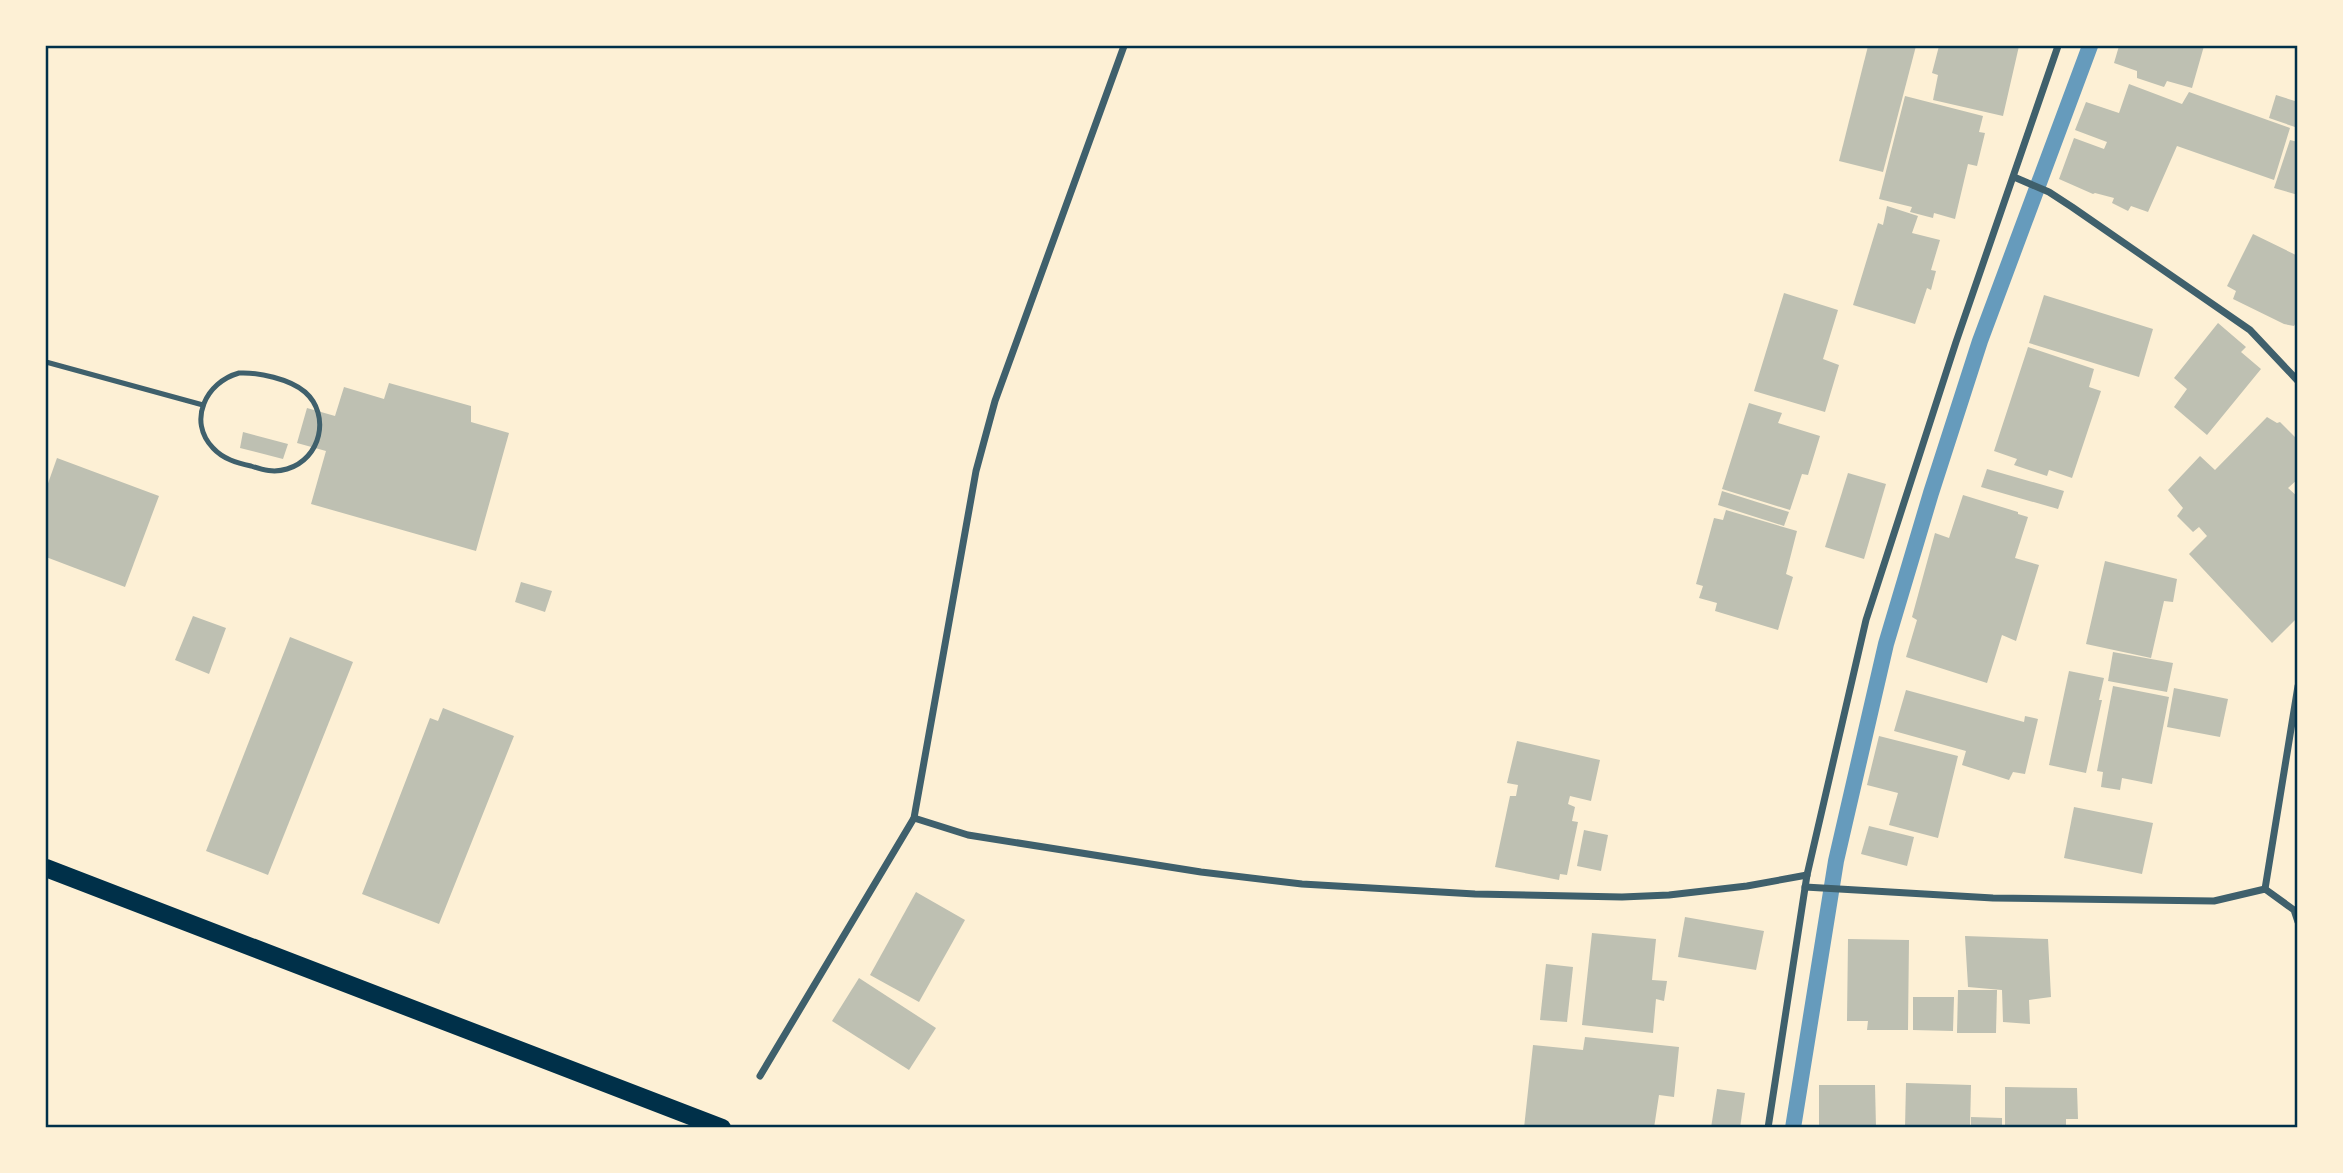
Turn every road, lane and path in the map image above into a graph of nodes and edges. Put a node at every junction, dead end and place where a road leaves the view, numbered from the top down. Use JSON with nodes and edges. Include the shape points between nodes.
{"nodes":[{"id":1,"x":1124,"y":46,"type":"edge"},
{"id":2,"x":2058,"y":46,"type":"edge"},
{"id":3,"x":2014,"y":177,"type":"junction"},
{"id":4,"x":46,"y":362,"type":"edge"},
{"id":5,"x":2298,"y":381,"type":"edge"},
{"id":6,"x":202,"y":405,"type":"junction"},
{"id":7,"x":2298,"y":686,"type":"edge"},
{"id":8,"x":914,"y":818,"type":"junction"},
{"id":9,"x":46,"y":868,"type":"edge"},
{"id":10,"x":1807,"y":875,"type":"junction"},
{"id":11,"x":1805,"y":887,"type":"junction"},
{"id":12,"x":2265,"y":889,"type":"junction"},
{"id":13,"x":2298,"y":922,"type":"edge"},
{"id":14,"x":760,"y":1076,"type":"dead end"},
{"id":15,"x":722,"y":1128,"type":"edge"},
{"id":16,"x":1768,"y":1128,"type":"edge"}],
"edges":[{"from":1,"to":8,"type":"street","via":[[995,401],[976,471]]},
{"from":2,"to":3,"type":"street"},
{"from":3,"to":5,"type":"street","via":[[2049,192],[2250,330]]},
{"from":3,"to":10,"type":"street","via":[[1866,620]]},
{"from":4,"to":6,"type":"lane"},
{"from":6,"to":6,"type":"lane","via":[[205,438],[223,457],[239,463],[268,471],[289,469],[307,457],[318,439],[315,406],[292,384],[239,373],[216,384]]},
{"from":7,"to":12,"type":"street"},
{"from":8,"to":10,"type":"street","via":[[968,835],[1302,884],[1622,897],[1747,886]]},
{"from":8,"to":14,"type":"street"},
{"from":9,"to":15,"type":"main road"},
{"from":10,"to":11,"type":"street"},
{"from":11,"to":12,"type":"street","via":[[1993,898],[2214,901]]},
{"from":11,"to":16,"type":"street"},
{"from":12,"to":13,"type":"street","via":[[2294,910]]}]}
